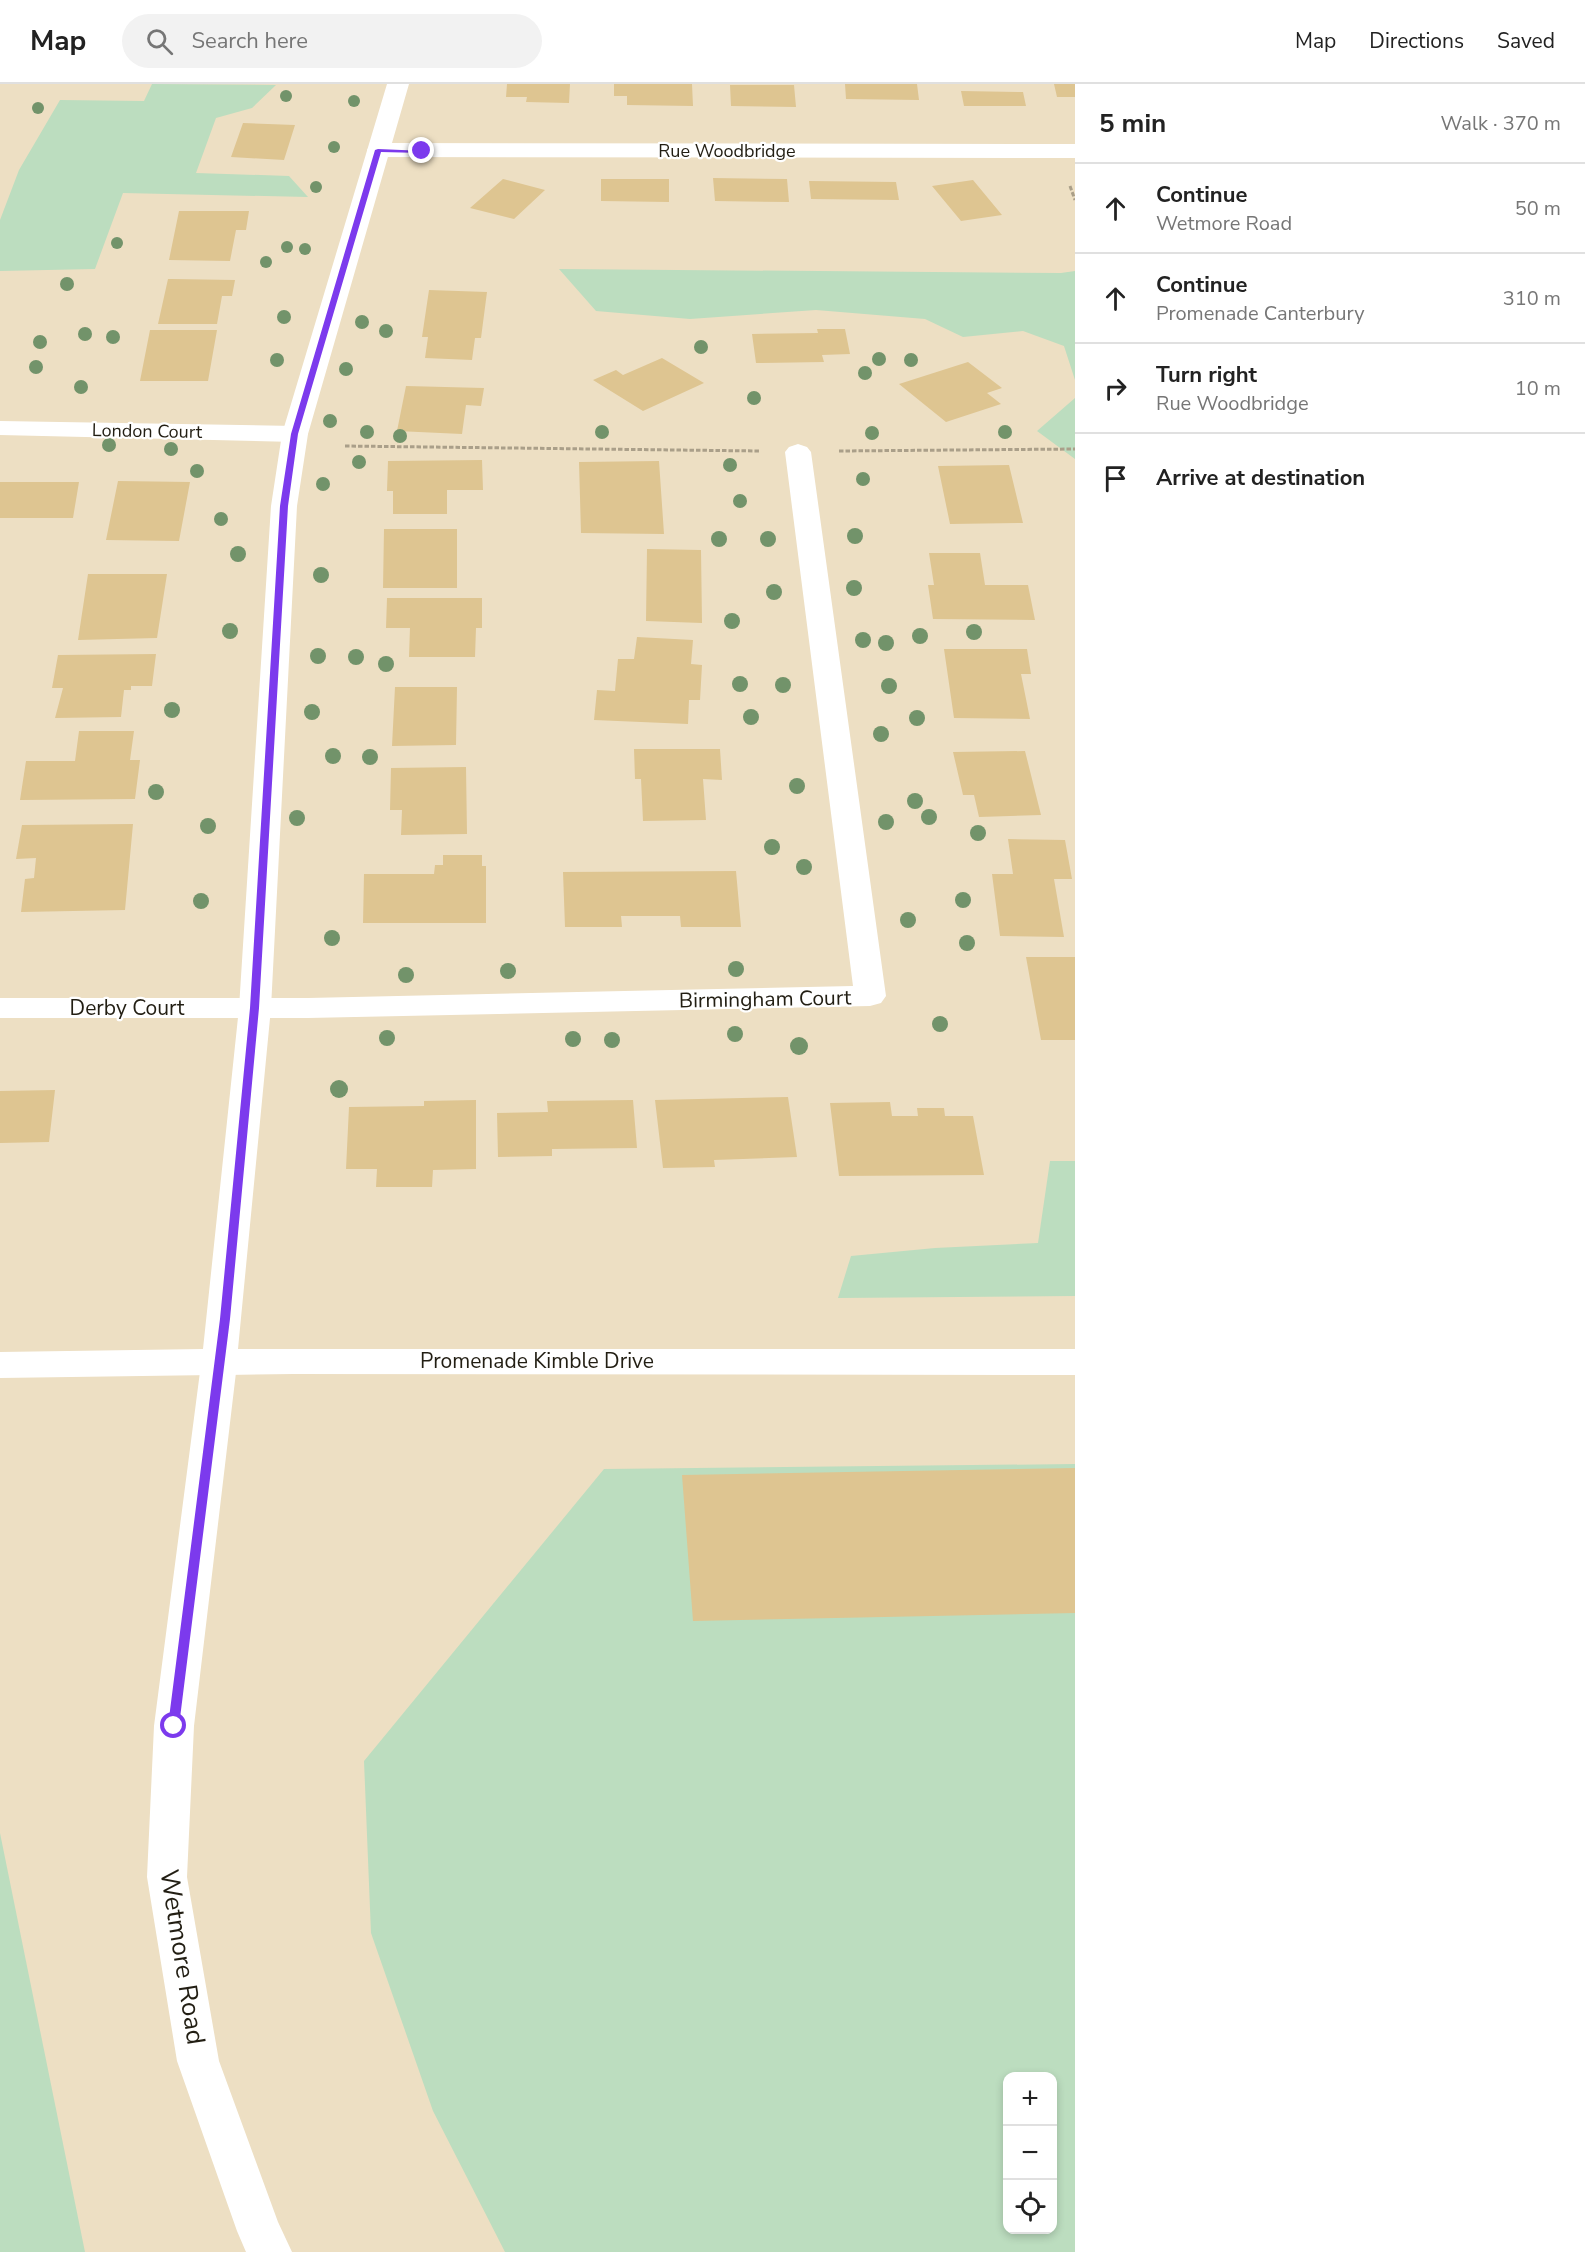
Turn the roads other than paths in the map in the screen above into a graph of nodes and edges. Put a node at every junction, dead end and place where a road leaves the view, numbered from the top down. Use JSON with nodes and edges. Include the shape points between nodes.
{"nodes":[{"id":1,"x":398,"y":84,"type":"edge"},
{"id":2,"x":378,"y":150,"type":"junction"},
{"id":3,"x":1075,"y":151,"type":"edge"},
{"id":4,"x":0,"y":428,"type":"edge"},
{"id":5,"x":295,"y":434,"type":"junction"},
{"id":6,"x":798,"y":452,"type":"road end"},
{"id":7,"x":0,"y":1008,"type":"edge"},
{"id":8,"x":255,"y":1008,"type":"junction"},
{"id":9,"x":1075,"y":1362,"type":"edge"},
{"id":10,"x":219,"y":1364,"type":"junction"},
{"id":11,"x":0,"y":1365,"type":"edge"},
{"id":12,"x":270,"y":2252,"type":"edge"}],
"edges":[{"from":1,"to":2,"type":"street","name":"Wetmore Road"},
{"from":2,"to":3,"type":"street","name":"Rue Woodbridge"},
{"from":2,"to":5,"type":"street","name":"Wetmore Road"},
{"from":4,"to":5,"type":"street","name":"London Court"},
{"from":5,"to":8,"type":"street","name":"Wetmore Road","via":[[284,506]]},
{"from":6,"to":8,"type":"street","name":"Birmingham Court","via":[[870,996]]},
{"from":7,"to":8,"type":"street","name":"Derby Court"},
{"from":8,"to":10,"type":"street","name":"Wetmore Road"},
{"from":9,"to":10,"type":"street","name":"Promenade Kimble Drive"},
{"from":10,"to":11,"type":"street","name":"Promenade Kimble Drive"},
{"from":10,"to":12,"type":"street","name":"Wetmore Road","via":[[174,1726],[167,1877],[198,2061]]}]}
